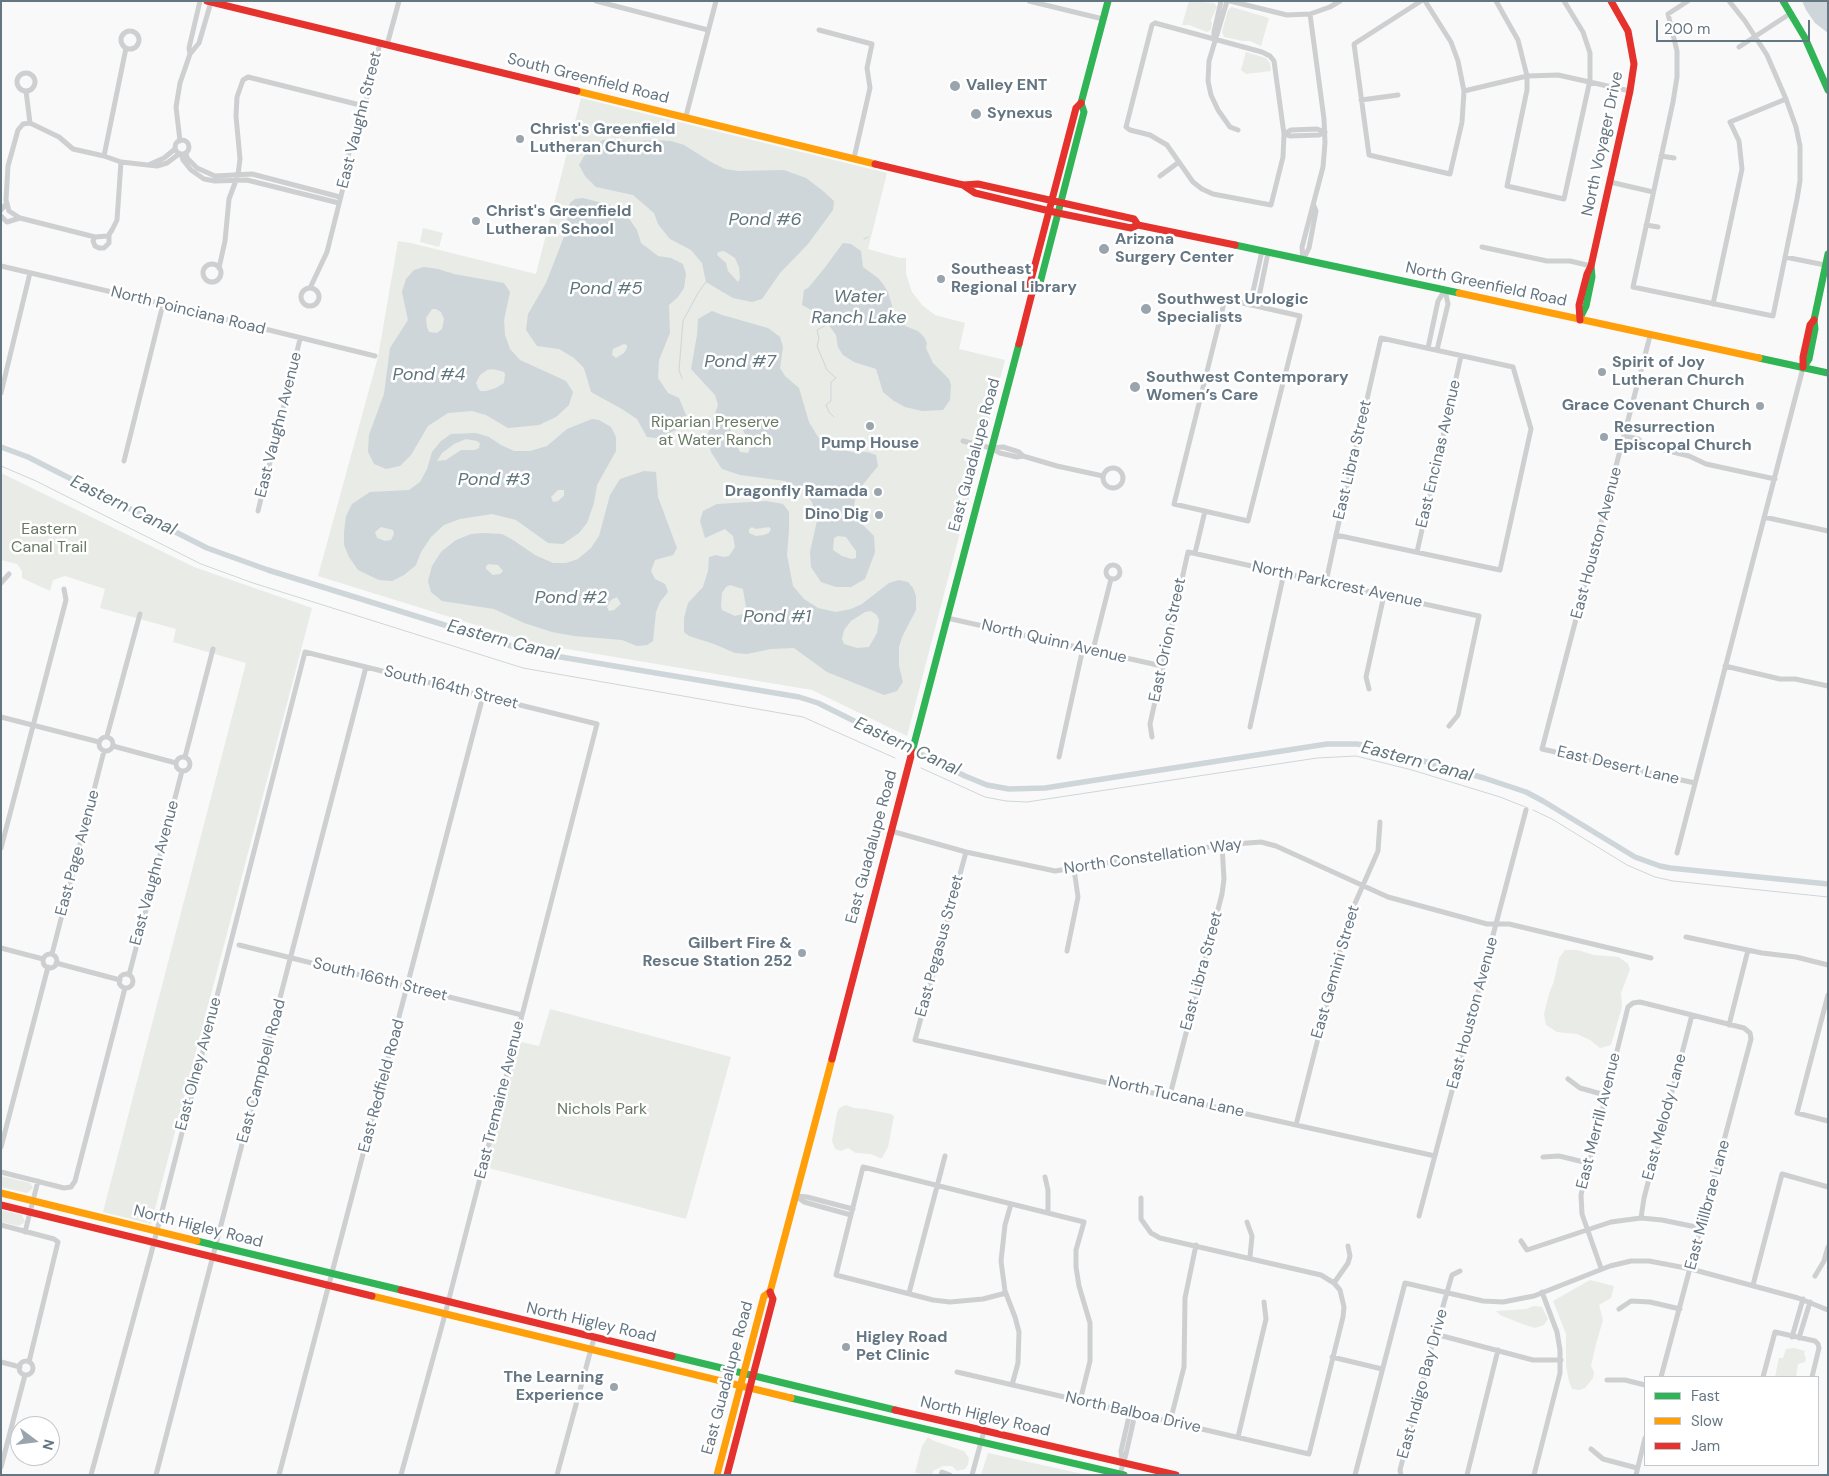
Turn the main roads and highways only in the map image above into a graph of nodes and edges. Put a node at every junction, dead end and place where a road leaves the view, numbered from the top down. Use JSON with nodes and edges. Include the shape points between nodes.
{"nodes":[{"id":1,"x":1108,"y":1,"type":"edge"},
{"id":2,"x":1611,"y":1,"type":"edge"},
{"id":3,"x":1783,"y":1,"type":"edge"},
{"id":4,"x":209,"y":2,"type":"edge"},
{"id":5,"x":1828,"y":90,"type":"edge"},
{"id":6,"x":963,"y":184,"type":"junction"},
{"id":7,"x":1056,"y":202,"type":"junction"},
{"id":8,"x":1054,"y":212,"type":"junction"},
{"id":9,"x":1138,"y":225,"type":"junction"},
{"id":10,"x":1828,"y":254,"type":"edge"},
{"id":11,"x":1580,"y":320,"type":"junction"},
{"id":12,"x":1803,"y":368,"type":"junction"},
{"id":13,"x":1828,"y":373,"type":"edge"},
{"id":14,"x":1,"y":1193,"type":"edge"},
{"id":15,"x":1,"y":1205,"type":"edge"},
{"id":16,"x":770,"y":1292,"type":"junction"},
{"id":17,"x":743,"y":1373,"type":"junction"},
{"id":18,"x":753,"y":1376,"type":"junction"},
{"id":19,"x":740,"y":1386,"type":"junction"},
{"id":20,"x":750,"y":1389,"type":"junction"},
{"id":21,"x":900,"y":1411,"type":"junction"},
{"id":22,"x":898,"y":1423,"type":"junction"},
{"id":23,"x":1122,"y":1474,"type":"edge"},
{"id":24,"x":717,"y":1475,"type":"edge"},
{"id":25,"x":727,"y":1475,"type":"edge"},
{"id":26,"x":1176,"y":1475,"type":"edge"}],
"edges":[{"from":1,"to":7,"type":"main road","name":"East Guadalupe Road","via":[[1081,103],[1076,108]]},
{"from":2,"to":11,"type":"main road","name":"North Voyager Drive","via":[[1628,31],[1634,64],[1591,266],[1586,306]]},
{"from":3,"to":5,"type":"main road","via":[[1805,38]]},
{"from":4,"to":6,"type":"main road","name":"South Greenfield Road"},
{"from":6,"to":7,"type":"main road"},
{"from":6,"to":8,"type":"main road","name":"South Greenfield Road","via":[[975,193]]},
{"from":7,"to":8,"type":"main road","name":"East Guadalupe Road"},
{"from":7,"to":9,"type":"main road","name":"North Greenfield Road","via":[[1134,219]]},
{"from":8,"to":9,"type":"main road","name":"North Greenfield Road","via":[[1131,228]]},
{"from":8,"to":16,"type":"main road","name":"East Guadalupe Road","via":[[1039,286],[1032,293]]},
{"from":9,"to":11,"type":"main road","name":"North Greenfield Road"},
{"from":10,"to":12,"type":"main road","via":[[1809,359]]},
{"from":11,"to":12,"type":"main road","name":"North Greenfield Road"},
{"from":12,"to":13,"type":"main road","name":"North Greenfield Road"},
{"from":14,"to":17,"type":"main road","name":"North Higley Road"},
{"from":15,"to":19,"type":"main road","name":"North Higley Road"},
{"from":16,"to":17,"type":"main road","name":"East Guadalupe Road","via":[[764,1296]]},
{"from":16,"to":18,"type":"main road","name":"East Guadalupe Road","via":[[773,1299]]},
{"from":17,"to":18,"type":"main road","name":"North Higley Road"},
{"from":17,"to":19,"type":"main road","name":"East Guadalupe Road"},
{"from":18,"to":20,"type":"main road","name":"East Guadalupe Road"},
{"from":18,"to":21,"type":"main road","name":"North Higley Road"},
{"from":19,"to":20,"type":"main road","name":"North Higley Road"},
{"from":19,"to":24,"type":"main road","name":"East Guadalupe Road"},
{"from":20,"to":22,"type":"main road","name":"North Higley Road"},
{"from":20,"to":25,"type":"main road","name":"East Guadalupe Road"},
{"from":21,"to":22,"type":"main road"},
{"from":21,"to":26,"type":"main road","name":"North Higley Road"},
{"from":22,"to":23,"type":"main road","name":"North Higley Road"}]}
